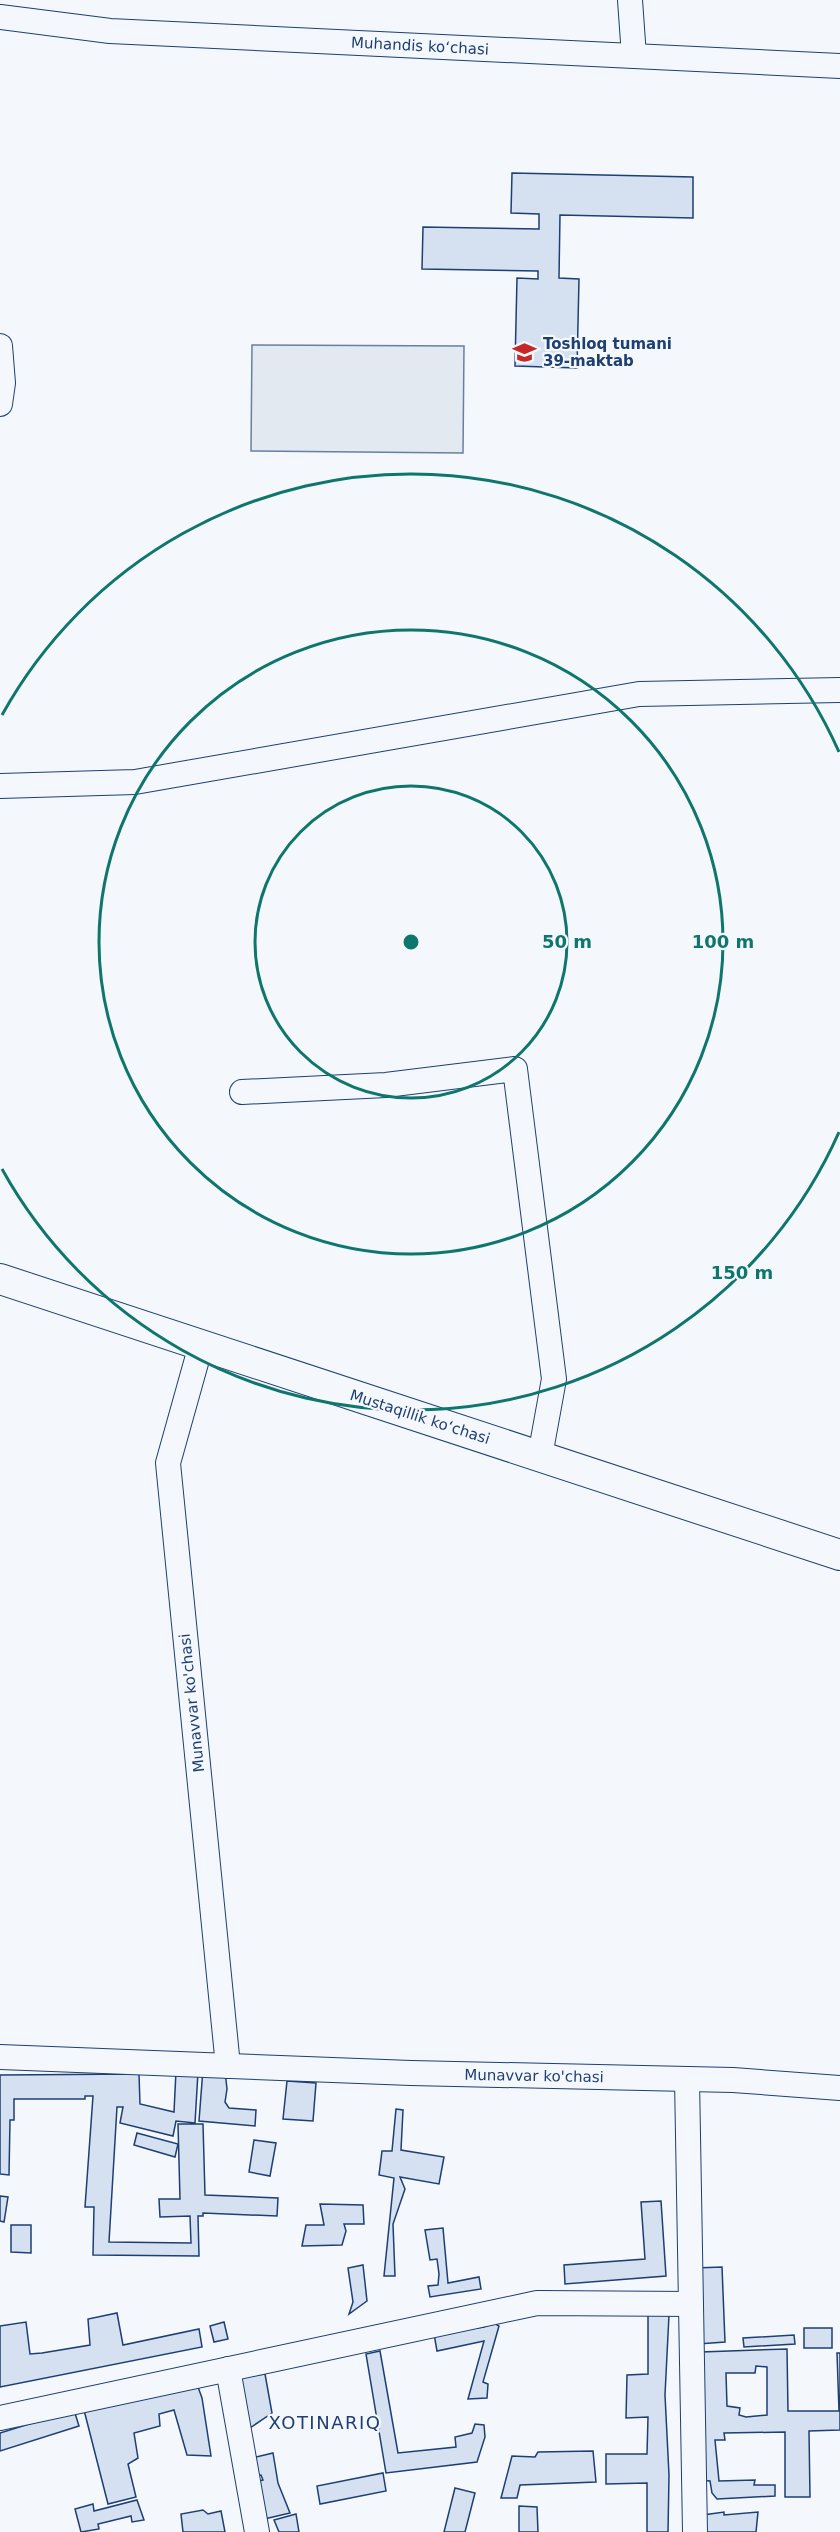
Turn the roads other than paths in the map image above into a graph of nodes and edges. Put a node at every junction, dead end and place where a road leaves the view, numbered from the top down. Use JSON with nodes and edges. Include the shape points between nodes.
{"nodes":[{"id":1,"x":630,"y":0,"type":"edge"},
{"id":2,"x":1,"y":24,"type":"edge"},
{"id":3,"x":634,"y":56,"type":"junction"},
{"id":4,"x":840,"y":66,"type":"edge"},
{"id":5,"x":0,"y":346,"type":"edge"},
{"id":6,"x":0,"y":404,"type":"edge"},
{"id":7,"x":840,"y":690,"type":"edge"},
{"id":8,"x":0,"y":786,"type":"edge"},
{"id":9,"x":242,"y":1092,"type":"dead end"},
{"id":10,"x":0,"y":1279,"type":"edge"},
{"id":11,"x":201,"y":1345,"type":"junction"},
{"id":12,"x":540,"y":1456,"type":"junction"},
{"id":13,"x":840,"y":1555,"type":"edge"},
{"id":14,"x":0,"y":2057,"type":"edge"},
{"id":15,"x":228,"y":2066,"type":"junction"},
{"id":16,"x":687,"y":2079,"type":"junction"},
{"id":17,"x":840,"y":2088,"type":"edge"},
{"id":18,"x":691,"y":2304,"type":"junction"},
{"id":19,"x":228,"y":2369,"type":"junction"},
{"id":20,"x":0,"y":2418,"type":"edge"},
{"id":21,"x":257,"y":2532,"type":"edge"},
{"id":22,"x":695,"y":2532,"type":"edge"}],
"edges":[{"from":1,"to":3,"type":"street"},
{"from":2,"to":3,"type":"street","name":"Muhandis ko‘chasi"},
{"from":3,"to":4,"type":"street","name":"Muhandis ko‘chasi"},
{"from":5,"to":6,"type":"street"},
{"from":7,"to":8,"type":"street","via":[[639,694],[135,782]]},
{"from":9,"to":12,"type":"street","via":[[386,1085],[515,1069],[554,1379]]},
{"from":10,"to":11,"type":"main road","name":"Mustaqillik koʻchasi"},
{"from":11,"to":12,"type":"main road","name":"Mustaqillik koʻchasi"},
{"from":11,"to":15,"type":"street","name":"Munavvar ko'chasi","via":[[168,1462]]},
{"from":12,"to":13,"type":"main road","name":"Mustaqillik koʻchasi"},
{"from":14,"to":15,"type":"street","name":"Munavvar ko'chasi"},
{"from":15,"to":16,"type":"street","name":"Munavvar ko'chasi"},
{"from":16,"to":17,"type":"street","name":"Munavvar ko'chasi"},
{"from":16,"to":18,"type":"street"},
{"from":18,"to":19,"type":"street","via":[[537,2303]]},
{"from":18,"to":22,"type":"street"},
{"from":19,"to":20,"type":"street"},
{"from":19,"to":21,"type":"street"}]}
